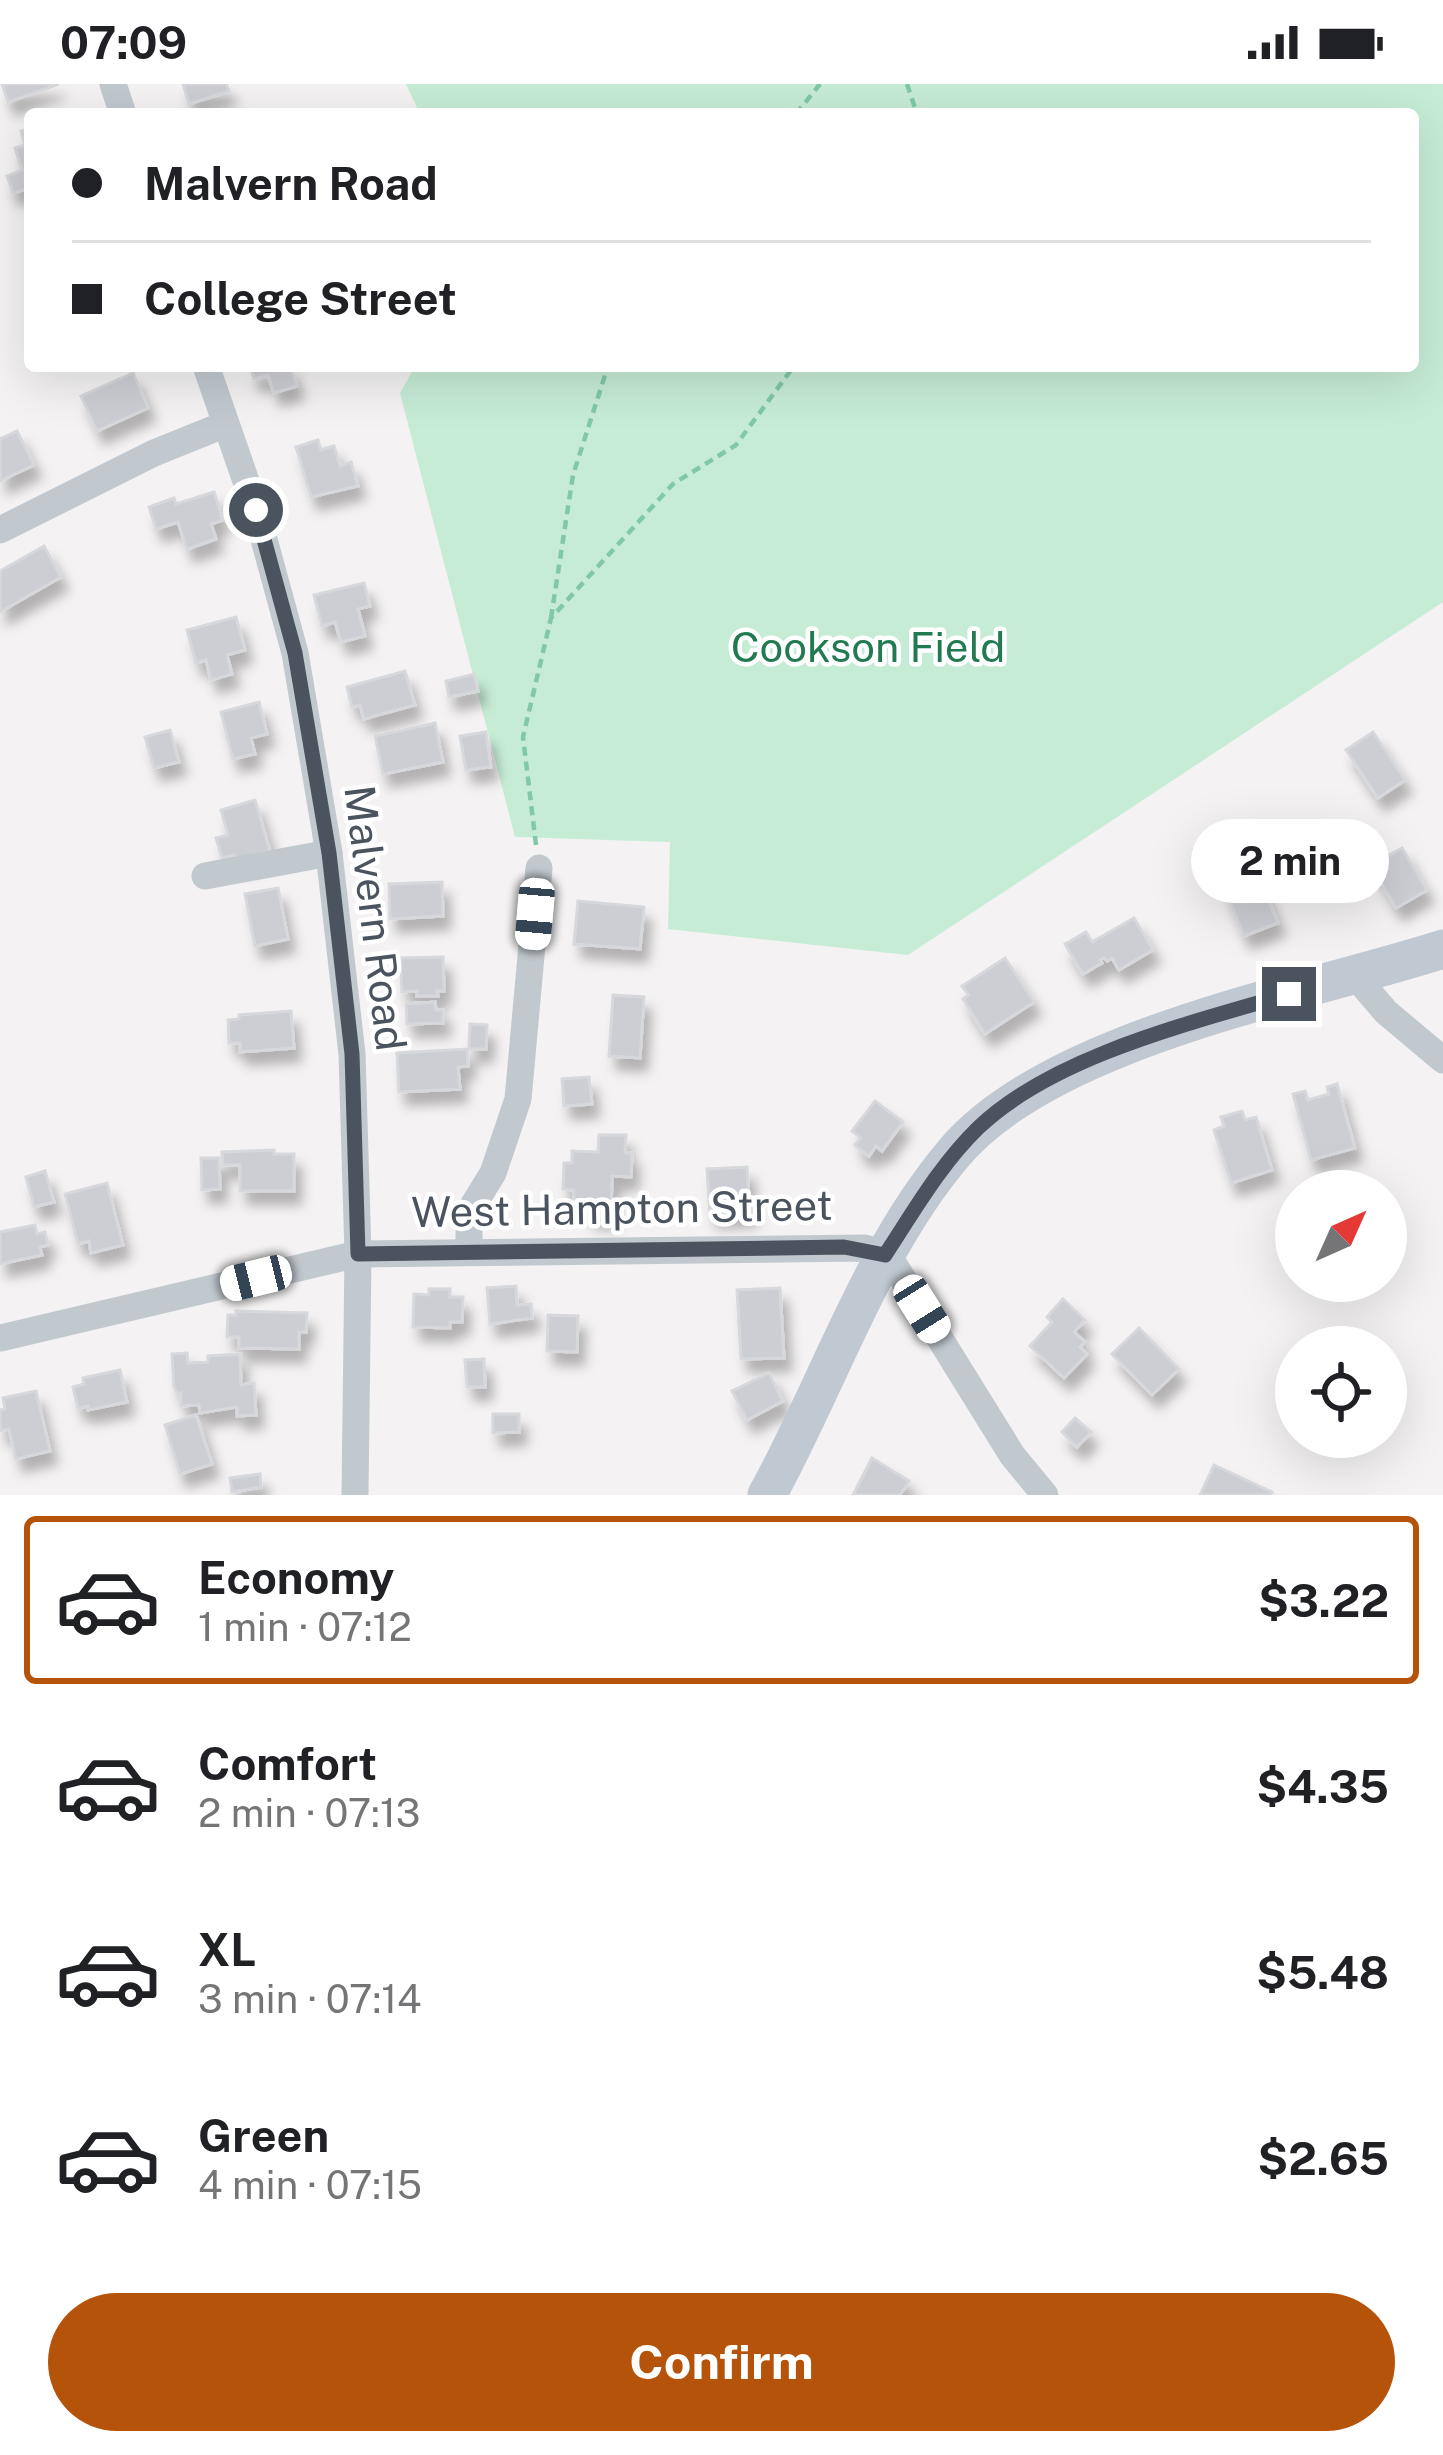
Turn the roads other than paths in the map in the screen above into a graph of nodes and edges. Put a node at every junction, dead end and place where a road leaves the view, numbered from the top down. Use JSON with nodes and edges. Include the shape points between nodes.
{"nodes":[{"id":1,"x":208,"y":372,"type":"edge"},
{"id":2,"x":226,"y":424,"type":"junction"},
{"id":3,"x":0,"y":530,"type":"edge"},
{"id":4,"x":329,"y":853,"type":"junction"},
{"id":5,"x":539,"y":868,"type":"road end"},
{"id":6,"x":205,"y":876,"type":"dead end"},
{"id":7,"x":1443,"y":949,"type":"edge"},
{"id":8,"x":1356,"y":976,"type":"junction"},
{"id":9,"x":1443,"y":1060,"type":"edge"},
{"id":10,"x":470,"y":1250,"type":"junction"},
{"id":11,"x":358,"y":1254,"type":"junction"},
{"id":12,"x":885,"y":1255,"type":"junction"},
{"id":13,"x":0,"y":1338,"type":"edge"},
{"id":14,"x":356,"y":1495,"type":"edge"},
{"id":15,"x":767,"y":1495,"type":"edge"},
{"id":16,"x":1045,"y":1495,"type":"edge"}],
"edges":[{"from":1,"to":2,"type":"street","name":"Malvern Road"},
{"from":2,"to":3,"type":"street"},
{"from":2,"to":4,"type":"street","name":"Malvern Road","via":[[295,653]]},
{"from":4,"to":6,"type":"street"},
{"from":4,"to":11,"type":"street","name":"Malvern Road","via":[[352,1054]]},
{"from":5,"to":10,"type":"street","via":[[518,1099],[493,1173],[469,1212]]},
{"from":7,"to":8,"type":"street"},
{"from":8,"to":9,"type":"street"},
{"from":8,"to":12,"type":"street","via":[[1219,1015],[1054,1077],[990,1117],[953,1154]]},
{"from":10,"to":11,"type":"street","name":"West Hampton Street"},
{"from":10,"to":12,"type":"street","name":"West Hampton Street","via":[[844,1247]]},
{"from":11,"to":13,"type":"street","name":"West Hampton Street"},
{"from":11,"to":14,"type":"street","name":"Malvern Road"},
{"from":12,"to":15,"type":"street"},
{"from":12,"to":16,"type":"street"}]}
